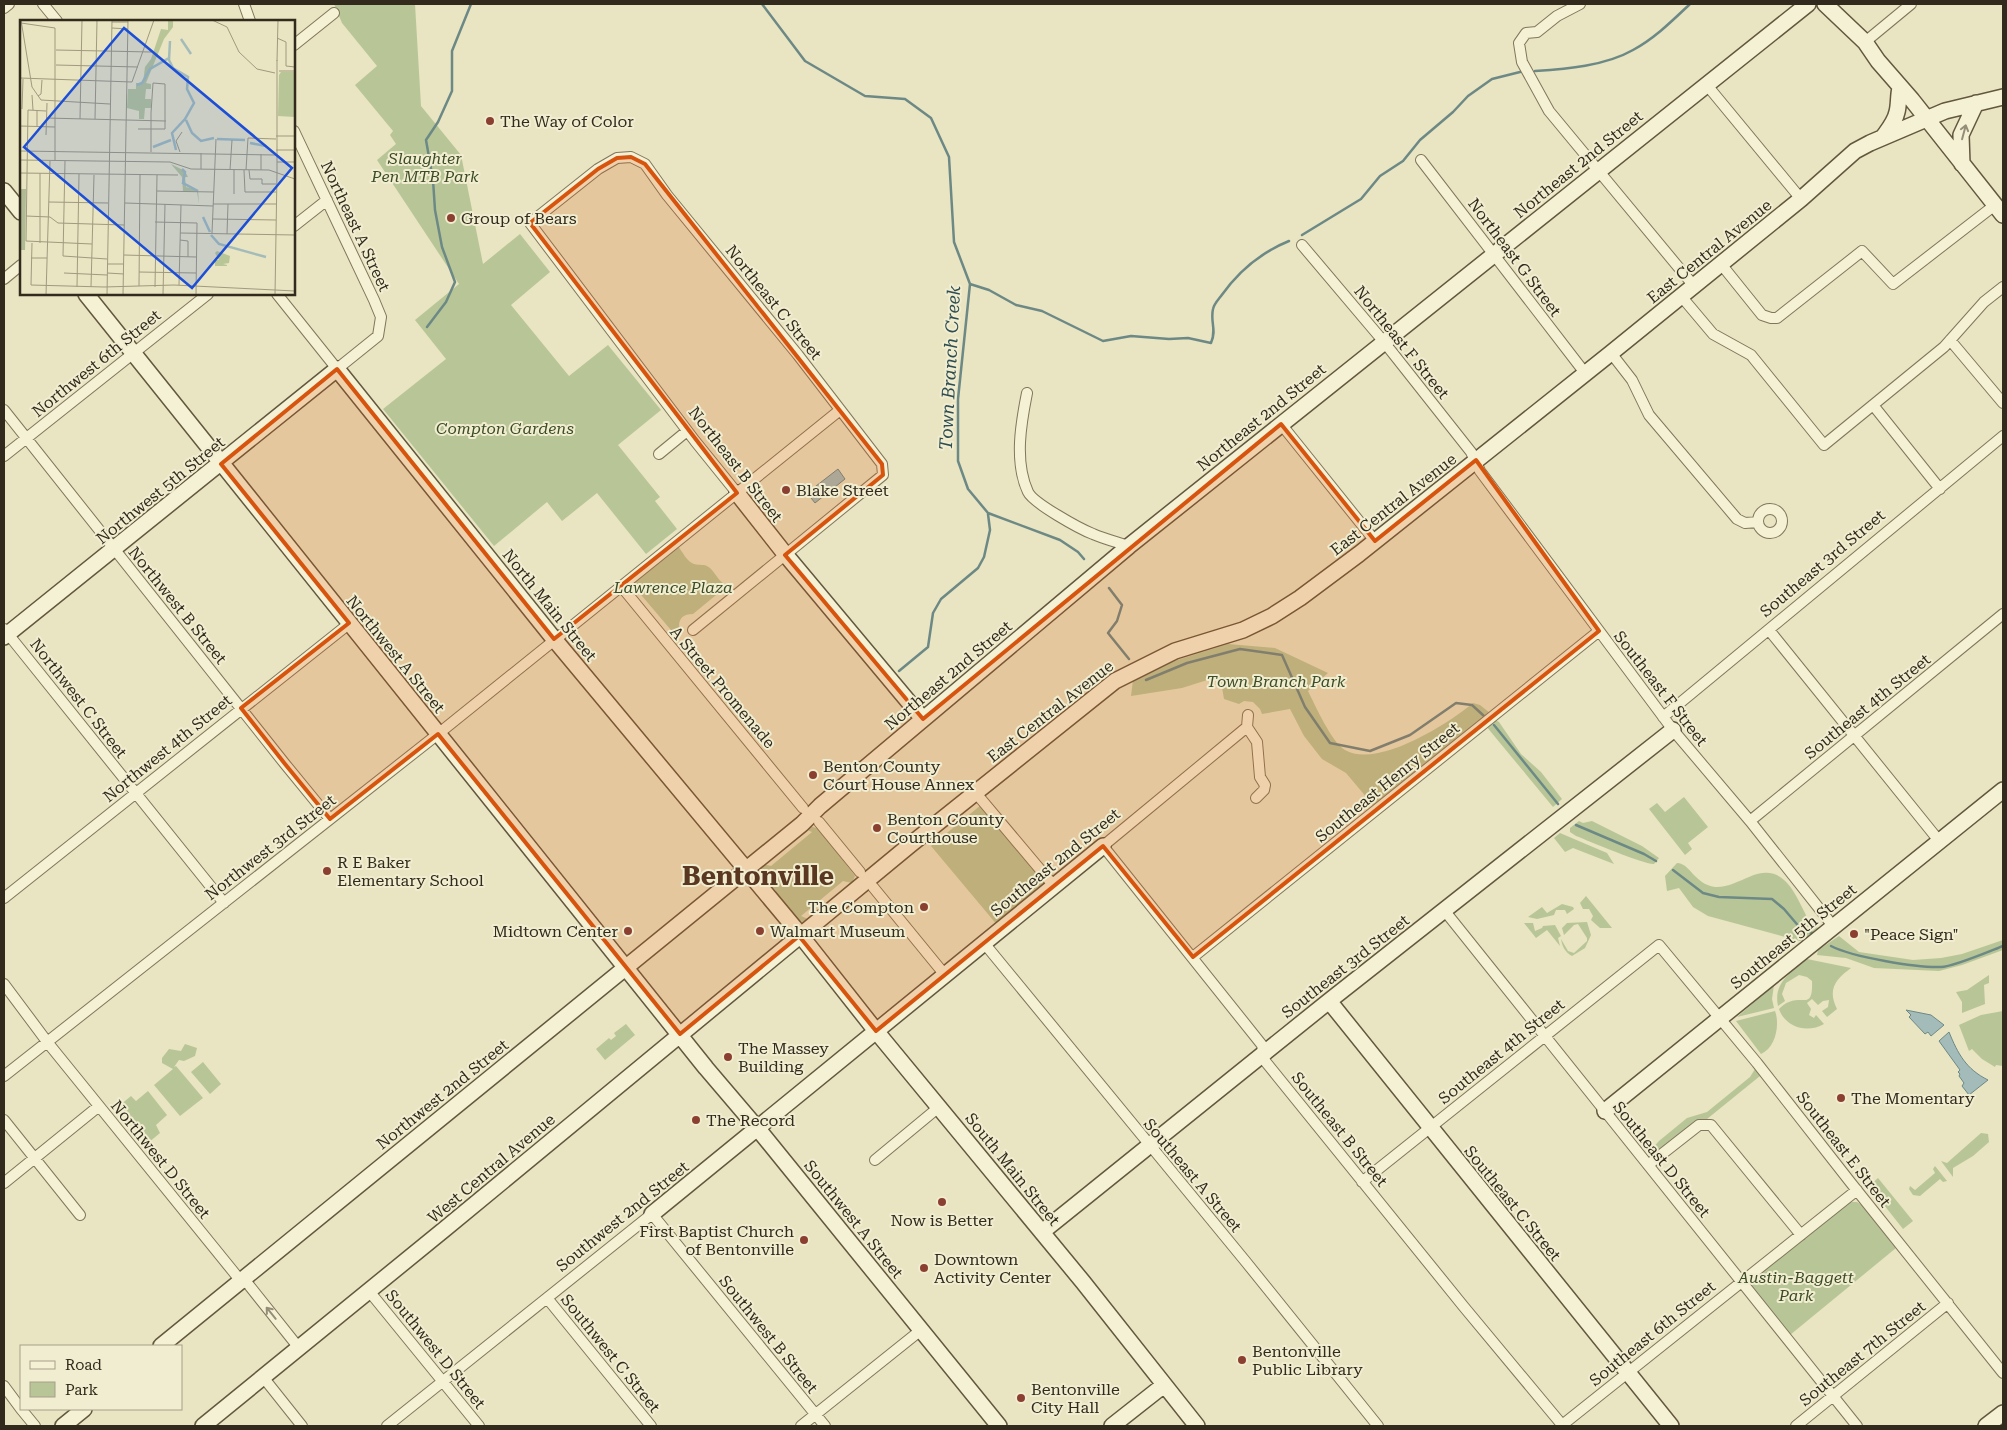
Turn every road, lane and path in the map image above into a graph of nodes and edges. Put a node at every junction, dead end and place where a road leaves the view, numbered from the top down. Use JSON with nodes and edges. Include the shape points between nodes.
{"nodes":[{"id":1,"x":9,"y":4,"type":"edge"},
{"id":2,"x":43,"y":4,"type":"edge"},
{"id":3,"x":244,"y":4,"type":"edge"},
{"id":4,"x":1580,"y":4,"type":"edge"},
{"id":5,"x":1808,"y":4,"type":"edge"},
{"id":6,"x":1825,"y":4,"type":"edge"},
{"id":7,"x":1911,"y":4,"type":"edge"},
{"id":8,"x":4,"y":8,"type":"edge"},
{"id":9,"x":334,"y":13,"type":"dead end"},
{"id":10,"x":56,"y":20,"type":"edge"},
{"id":11,"x":250,"y":20,"type":"edge"},
{"id":12,"x":1865,"y":42,"type":"junction"},
{"id":13,"x":295,"y":44,"type":"edge"},
{"id":14,"x":1706,"y":84,"type":"junction"},
{"id":15,"x":1900,"y":88,"type":"junction"},
{"id":16,"x":2003,"y":97,"type":"edge"},
{"id":17,"x":1976,"y":103,"type":"junction"},
{"id":18,"x":1926,"y":119,"type":"junction"},
{"id":19,"x":295,"y":133,"type":"edge"},
{"id":20,"x":1883,"y":138,"type":"junction"},
{"id":21,"x":630,"y":157,"type":"joint"},
{"id":22,"x":1421,"y":160,"type":"dead end"},
{"id":23,"x":1962,"y":164,"type":"junction"},
{"id":24,"x":1598,"y":171,"type":"junction"},
{"id":25,"x":4,"y":191,"type":"edge"},
{"id":26,"x":1801,"y":199,"type":"junction"},
{"id":27,"x":327,"y":200,"type":"junction"},
{"id":28,"x":1999,"y":210,"type":"edge"},
{"id":29,"x":20,"y":211,"type":"edge"},
{"id":30,"x":295,"y":225,"type":"edge"},
{"id":31,"x":1302,"y":245,"type":"dead end"},
{"id":32,"x":1494,"y":254,"type":"junction"},
{"id":33,"x":1721,"y":264,"type":"junction"},
{"id":34,"x":20,"y":266,"type":"edge"},
{"id":35,"x":4,"y":279,"type":"edge"},
{"id":36,"x":1694,"y":286,"type":"junction"},
{"id":37,"x":2003,"y":287,"type":"edge"},
{"id":38,"x":87,"y":295,"type":"edge"},
{"id":39,"x":207,"y":295,"type":"edge"},
{"id":40,"x":278,"y":295,"type":"edge"},
{"id":41,"x":1681,"y":296,"type":"junction"},
{"id":42,"x":1950,"y":340,"type":"junction"},
{"id":43,"x":1384,"y":342,"type":"junction"},
{"id":44,"x":133,"y":353,"type":"junction"},
{"id":45,"x":1611,"y":353,"type":"junction"},
{"id":46,"x":337,"y":370,"type":"junction"},
{"id":47,"x":1585,"y":373,"type":"junction"},
{"id":48,"x":1027,"y":392,"type":"dead end"},
{"id":49,"x":2003,"y":404,"type":"edge"},
{"id":50,"x":1873,"y":405,"type":"junction"},
{"id":51,"x":4,"y":410,"type":"edge"},
{"id":52,"x":840,"y":410,"type":"junction"},
{"id":53,"x":1281,"y":424,"type":"junction"},
{"id":54,"x":687,"y":431,"type":"junction"},
{"id":55,"x":2003,"y":436,"type":"edge"},
{"id":56,"x":26,"y":438,"type":"junction"},
{"id":57,"x":658,"y":454,"type":"dead end"},
{"id":58,"x":4,"y":456,"type":"edge"},
{"id":59,"x":1476,"y":460,"type":"junction"},
{"id":60,"x":221,"y":464,"type":"junction"},
{"id":61,"x":1940,"y":489,"type":"junction"},
{"id":62,"x":737,"y":493,"type":"junction"},
{"id":63,"x":1758,"y":522,"type":"dead end"},
{"id":64,"x":1375,"y":541,"type":"junction"},
{"id":65,"x":1129,"y":546,"type":"junction"},
{"id":66,"x":114,"y":549,"type":"junction"},
{"id":67,"x":785,"y":554,"type":"junction"},
{"id":68,"x":620,"y":586,"type":"junction"},
{"id":69,"x":2003,"y":614,"type":"edge"},
{"id":70,"x":350,"y":623,"type":"junction"},
{"id":71,"x":692,"y":630,"type":"dead end"},
{"id":72,"x":1768,"y":630,"type":"junction"},
{"id":73,"x":1599,"y":631,"type":"junction"},
{"id":74,"x":5,"y":633,"type":"edge"},
{"id":75,"x":554,"y":639,"type":"junction"},
{"id":76,"x":241,"y":708,"type":"junction"},
{"id":77,"x":1248,"y":715,"type":"dead end"},
{"id":78,"x":1664,"y":717,"type":"junction"},
{"id":79,"x":922,"y":719,"type":"junction"},
{"id":80,"x":1247,"y":727,"type":"junction"},
{"id":81,"x":1673,"y":730,"type":"junction"},
{"id":82,"x":438,"y":734,"type":"junction"},
{"id":83,"x":1854,"y":736,"type":"junction"},
{"id":84,"x":2003,"y":790,"type":"edge"},
{"id":85,"x":975,"y":792,"type":"junction"},
{"id":86,"x":135,"y":794,"type":"junction"},
{"id":87,"x":1256,"y":798,"type":"dead end"},
{"id":88,"x":803,"y":808,"type":"dead end"},
{"id":89,"x":330,"y":818,"type":"junction"},
{"id":90,"x":1750,"y":821,"type":"junction"},
{"id":91,"x":818,"y":822,"type":"dead end"},
{"id":92,"x":1940,"y":842,"type":"junction"},
{"id":93,"x":1102,"y":846,"type":"junction"},
{"id":94,"x":746,"y":869,"type":"junction"},
{"id":95,"x":860,"y":872,"type":"dead end"},
{"id":96,"x":1054,"y":886,"type":"junction"},
{"id":97,"x":872,"y":887,"type":"dead end"},
{"id":98,"x":4,"y":898,"type":"edge"},
{"id":99,"x":224,"y":903,"type":"junction"},
{"id":100,"x":1444,"y":910,"type":"junction"},
{"id":101,"x":1833,"y":926,"type":"junction"},
{"id":102,"x":801,"y":935,"type":"junction"},
{"id":103,"x":984,"y":943,"type":"junction"},
{"id":104,"x":1659,"y":945,"type":"joint"},
{"id":105,"x":1193,"y":957,"type":"junction"},
{"id":106,"x":626,"y":966,"type":"junction"},
{"id":107,"x":945,"y":975,"type":"junction"},
{"id":108,"x":4,"y":984,"type":"edge"},
{"id":109,"x":1329,"y":1001,"type":"junction"},
{"id":110,"x":1719,"y":1018,"type":"junction"},
{"id":111,"x":876,"y":1031,"type":"junction"},
{"id":112,"x":680,"y":1034,"type":"junction"},
{"id":113,"x":1545,"y":1036,"type":"junction"},
{"id":114,"x":48,"y":1043,"type":"junction"},
{"id":115,"x":1264,"y":1054,"type":"junction"},
{"id":116,"x":4,"y":1076,"type":"edge"},
{"id":117,"x":99,"y":1106,"type":"junction"},
{"id":118,"x":939,"y":1107,"type":"junction"},
{"id":119,"x":1605,"y":1111,"type":"junction"},
{"id":120,"x":4,"y":1120,"type":"edge"},
{"id":121,"x":1431,"y":1127,"type":"junction"},
{"id":122,"x":758,"y":1129,"type":"junction"},
{"id":123,"x":1150,"y":1145,"type":"junction"},
{"id":124,"x":35,"y":1158,"type":"junction"},
{"id":125,"x":875,"y":1160,"type":"dead end"},
{"id":126,"x":1648,"y":1165,"type":"junction"},
{"id":127,"x":1362,"y":1182,"type":"junction"},
{"id":128,"x":4,"y":1183,"type":"edge"},
{"id":129,"x":1856,"y":1190,"type":"junction"},
{"id":130,"x":652,"y":1214,"type":"junction"},
{"id":131,"x":80,"y":1215,"type":"dead end"},
{"id":132,"x":1042,"y":1232,"type":"junction"},
{"id":133,"x":1800,"y":1235,"type":"junction"},
{"id":134,"x":241,"y":1281,"type":"junction"},
{"id":135,"x":1741,"y":1281,"type":"junction"},
{"id":136,"x":369,"y":1291,"type":"junction"},
{"id":137,"x":547,"y":1298,"type":"junction"},
{"id":138,"x":1948,"y":1303,"type":"junction"},
{"id":139,"x":921,"y":1330,"type":"junction"},
{"id":140,"x":162,"y":1345,"type":"edge"},
{"id":141,"x":299,"y":1348,"type":"junction"},
{"id":142,"x":1627,"y":1372,"type":"junction"},
{"id":143,"x":2003,"y":1372,"type":"edge"},
{"id":144,"x":263,"y":1377,"type":"junction"},
{"id":145,"x":443,"y":1382,"type":"junction"},
{"id":146,"x":1164,"y":1385,"type":"junction"},
{"id":147,"x":4,"y":1386,"type":"edge"},
{"id":148,"x":1833,"y":1396,"type":"junction"},
{"id":149,"x":20,"y":1408,"type":"edge"},
{"id":150,"x":22,"y":1410,"type":"edge"},
{"id":151,"x":83,"y":1410,"type":"edge"},
{"id":152,"x":2003,"y":1413,"type":"edge"},
{"id":153,"x":815,"y":1415,"type":"junction"},
{"id":154,"x":35,"y":1426,"type":"edge"},
{"id":155,"x":63,"y":1426,"type":"edge"},
{"id":156,"x":203,"y":1426,"type":"edge"},
{"id":157,"x":302,"y":1426,"type":"edge"},
{"id":158,"x":387,"y":1426,"type":"edge"},
{"id":159,"x":479,"y":1426,"type":"edge"},
{"id":160,"x":650,"y":1426,"type":"edge"},
{"id":161,"x":800,"y":1426,"type":"edge"},
{"id":162,"x":825,"y":1426,"type":"edge"},
{"id":163,"x":999,"y":1426,"type":"edge"},
{"id":164,"x":1112,"y":1426,"type":"edge"},
{"id":165,"x":1197,"y":1426,"type":"edge"},
{"id":166,"x":1378,"y":1426,"type":"edge"},
{"id":167,"x":1562,"y":1426,"type":"edge"},
{"id":168,"x":1671,"y":1426,"type":"edge"},
{"id":169,"x":1796,"y":1426,"type":"edge"},
{"id":170,"x":1857,"y":1426,"type":"edge"},
{"id":171,"x":1986,"y":1426,"type":"edge"}],
"edges":[{"from":1,"to":8,"type":"street"},
{"from":2,"to":10,"type":"street"},
{"from":3,"to":11,"type":"street"},
{"from":4,"to":24,"type":"street","via":[[1537,32],[1526,33],[1519,43],[1522,62],[1549,111]]},
{"from":5,"to":14,"type":"street","name":"Northeast 2nd Street"},
{"from":6,"to":12,"type":"street"},
{"from":7,"to":12,"type":"street"},
{"from":9,"to":13,"type":"street"},
{"from":12,"to":15,"type":"street"},
{"from":14,"to":24,"type":"street","name":"Northeast 2nd Street"},
{"from":14,"to":26,"type":"street"},
{"from":15,"to":18,"type":"street"},
{"from":15,"to":20,"type":"street","via":[[1895,119]]},
{"from":16,"to":17,"type":"street","name":"East Central Avenue"},
{"from":17,"to":18,"type":"street","name":"East Central Avenue"},
{"from":23,"to":17,"type":"street","one_way":true,"via":[[1961,135]]},
{"from":18,"to":20,"type":"street","name":"East Central Avenue"},
{"from":18,"to":23,"type":"street"},
{"from":19,"to":27,"type":"street","name":"Northeast A Street"},
{"from":20,"to":26,"type":"street","name":"East Central Avenue","via":[[1856,151]]},
{"from":21,"to":52,"type":"street","name":"Northeast C Street","via":[[645,164]]},
{"from":21,"to":54,"type":"street","name":"Northeast B Street","via":[[617,158],[598,169],[530,223]]},
{"from":22,"to":32,"type":"street","name":"Northeast G Street"},
{"from":23,"to":28,"type":"street"},
{"from":24,"to":32,"type":"street","name":"Northeast 2nd Street"},
{"from":24,"to":36,"type":"street"},
{"from":25,"to":29,"type":"street"},
{"from":26,"to":33,"type":"street","name":"East Central Avenue"},
{"from":27,"to":30,"type":"street"},
{"from":27,"to":46,"type":"street","name":"Northeast A Street","via":[[381,317],[378,336]]},
{"from":28,"to":33,"type":"street","via":[[1893,284],[1862,251],[1777,318],[1762,315]]},
{"from":31,"to":43,"type":"street","name":"Northeast F Street"},
{"from":32,"to":43,"type":"street","name":"Northeast 2nd Street"},
{"from":32,"to":47,"type":"street","name":"Northeast G Street"},
{"from":33,"to":36,"type":"street","name":"East Central Avenue"},
{"from":34,"to":35,"type":"street"},
{"from":36,"to":41,"type":"street","name":"East Central Avenue"},
{"from":37,"to":42,"type":"street","via":[[1984,302]]},
{"from":38,"to":44,"type":"street","name":"Northwest A Street"},
{"from":39,"to":44,"type":"street","name":"Northwest 6th Street"},
{"from":40,"to":46,"type":"street","name":"North Main Street"},
{"from":41,"to":45,"type":"street","name":"East Central Avenue"},
{"from":41,"to":50,"type":"street","via":[[1713,334],[1751,356],[1824,444]]},
{"from":42,"to":49,"type":"street"},
{"from":42,"to":50,"type":"street"},
{"from":43,"to":53,"type":"street","name":"Northeast 2nd Street"},
{"from":43,"to":59,"type":"street","name":"Northeast F Street"},
{"from":44,"to":56,"type":"street","name":"Northwest 6th Street"},
{"from":44,"to":60,"type":"street","name":"Northwest A Street"},
{"from":45,"to":47,"type":"street","name":"East Central Avenue"},
{"from":45,"to":63,"type":"street","via":[[1632,380],[1649,415],[1737,519],[1745,523]]},
{"from":46,"to":60,"type":"street","name":"Northwest 5th Street"},
{"from":46,"to":75,"type":"street","name":"North Main Street"},
{"from":47,"to":59,"type":"street","name":"East Central Avenue"},
{"from":48,"to":65,"type":"street","via":[[1020,424],[1021,466],[1028,493],[1040,504],[1092,533]]},
{"from":50,"to":61,"type":"street"},
{"from":51,"to":56,"type":"street","name":"Northwest B Street"},
{"from":52,"to":62,"type":"street","name":"Northwest 3rd Street"},
{"from":52,"to":67,"type":"street","name":"Northeast C Street","via":[[882,464],[883,475]]},
{"from":53,"to":64,"type":"street"},
{"from":53,"to":65,"type":"street","name":"Northeast 2nd Street"},
{"from":54,"to":57,"type":"street"},
{"from":54,"to":62,"type":"street","name":"Northeast B Street"},
{"from":55,"to":61,"type":"street","name":"Southeast 3rd Street"},
{"from":56,"to":58,"type":"street","name":"Northwest 6th Street"},
{"from":56,"to":66,"type":"street","name":"Northwest B Street"},
{"from":59,"to":64,"type":"street","name":"East Central Avenue"},
{"from":59,"to":73,"type":"street","name":"Southeast F Street","via":[[1480,470]]},
{"from":60,"to":66,"type":"street","name":"Northwest 5th Street"},
{"from":60,"to":70,"type":"street","name":"Northwest A Street"},
{"from":61,"to":72,"type":"street","name":"Southeast 3rd Street"},
{"from":62,"to":67,"type":"street","name":"Northeast B Street"},
{"from":62,"to":68,"type":"street","name":"Northwest 3rd Street"},
{"from":64,"to":85,"type":"street","name":"East Central Avenue","via":[[1272,616],[1243,630],[1175,651],[1114,681]]},
{"from":65,"to":79,"type":"street","name":"Northeast 2nd Street"},
{"from":66,"to":74,"type":"street","name":"Northwest 5th Street"},
{"from":66,"to":76,"type":"street","name":"Northwest B Street"},
{"from":67,"to":71,"type":"street"},
{"from":67,"to":79,"type":"street","name":"Northeast B Street"},
{"from":68,"to":75,"type":"street","name":"Northwest 3rd Street"},
{"from":68,"to":88,"type":"street","name":"A Street Promenade"},
{"from":69,"to":83,"type":"street","name":"Southeast 4th Street"},
{"from":70,"to":76,"type":"street","name":"Northwest 4th Street"},
{"from":70,"to":82,"type":"street","name":"Northwest A Street"},
{"from":72,"to":78,"type":"street","name":"Southeast 3rd Street"},
{"from":72,"to":83,"type":"street"},
{"from":73,"to":78,"type":"street","name":"Southeast F Street"},
{"from":73,"to":105,"type":"street","name":"Southeast Henry Street"},
{"from":74,"to":86,"type":"street","name":"Northwest C Street"},
{"from":75,"to":82,"type":"street","name":"Northwest 3rd Street"},
{"from":75,"to":94,"type":"street","name":"North Main Street"},
{"from":76,"to":86,"type":"street","name":"Northwest 4th Street"},
{"from":76,"to":89,"type":"street","name":"Northwest B Street"},
{"from":77,"to":80,"type":"street"},
{"from":78,"to":81,"type":"street","name":"Southeast F Street"},
{"from":79,"to":94,"type":"street","name":"Northeast 2nd Street"},
{"from":80,"to":87,"type":"street","via":[[1257,742],[1260,777],[1264,785],[1264,790]]},
{"from":80,"to":93,"type":"street","name":"Southeast 2nd Street"},
{"from":81,"to":90,"type":"street","name":"Southeast F Street"},
{"from":81,"to":100,"type":"street","name":"Southeast 3rd Street"},
{"from":82,"to":89,"type":"street","name":"Northwest 3rd Street"},
{"from":82,"to":106,"type":"street","name":"Northwest A Street"},
{"from":83,"to":90,"type":"street","name":"Southeast 4th Street"},
{"from":83,"to":92,"type":"street"},
{"from":84,"to":92,"type":"street","name":"Southeast 5th Street"},
{"from":85,"to":96,"type":"street"},
{"from":85,"to":102,"type":"street","name":"East Central Avenue"},
{"from":86,"to":98,"type":"street","name":"Northwest 4th Street"},
{"from":86,"to":99,"type":"street","name":"Northwest C Street"},
{"from":89,"to":99,"type":"street","name":"Northwest 3rd Street"},
{"from":90,"to":101,"type":"street","name":"Southeast F Street"},
{"from":91,"to":95,"type":"street"},
{"from":92,"to":101,"type":"street","name":"Southeast 5th Street"},
{"from":93,"to":96,"type":"street","name":"Southeast 2nd Street"},
{"from":93,"to":105,"type":"street","name":"Southeast B Street"},
{"from":94,"to":102,"type":"street","name":"North Main Street"},
{"from":94,"to":106,"type":"street","name":"Northwest 2nd Street"},
{"from":96,"to":103,"type":"street","name":"Southeast 2nd Street"},
{"from":97,"to":107,"type":"street"},
{"from":99,"to":114,"type":"street","name":"Northwest 3rd Street"},
{"from":100,"to":109,"type":"street","name":"Southeast 3rd Street"},
{"from":100,"to":113,"type":"street","name":"Southeast D Street"},
{"from":101,"to":110,"type":"street","name":"Southeast 5th Street"},
{"from":102,"to":111,"type":"street","name":"South Main Street"},
{"from":102,"to":112,"type":"street","name":"West Central Avenue"},
{"from":103,"to":107,"type":"street","name":"Southeast 2nd Street"},
{"from":103,"to":123,"type":"street","name":"Southeast A Street"},
{"from":104,"to":110,"type":"street","name":"Southeast E Street"},
{"from":104,"to":113,"type":"street","name":"Southeast 4th Street"},
{"from":105,"to":115,"type":"street","name":"Southeast B Street","via":[[1262,1045]]},
{"from":106,"to":112,"type":"street","name":"Northwest A Street"},
{"from":106,"to":134,"type":"street","name":"Northwest 2nd Street"},
{"from":107,"to":111,"type":"street","name":"Southeast 2nd Street"},
{"from":108,"to":114,"type":"street","name":"Northwest D Street"},
{"from":109,"to":115,"type":"street","name":"Southeast 3rd Street"},
{"from":109,"to":121,"type":"street","name":"Southeast C Street"},
{"from":110,"to":119,"type":"street","name":"Southeast 5th Street"},
{"from":110,"to":129,"type":"street","name":"Southeast E Street"},
{"from":111,"to":118,"type":"street","name":"South Main Street"},
{"from":111,"to":122,"type":"street","name":"Southwest 2nd Street"},
{"from":112,"to":122,"type":"street","name":"Southwest A Street"},
{"from":112,"to":136,"type":"street","name":"West Central Avenue"},
{"from":113,"to":119,"type":"street","name":"Southeast D Street"},
{"from":113,"to":121,"type":"street","name":"Southeast 4th Street"},
{"from":114,"to":116,"type":"street","name":"Northwest 3rd Street"},
{"from":114,"to":117,"type":"street","name":"Northwest D Street"},
{"from":115,"to":123,"type":"street","name":"Southeast 3rd Street"},
{"from":115,"to":127,"type":"street","name":"Southeast B Street","via":[[1265,1061]]},
{"from":117,"to":124,"type":"street"},
{"from":117,"to":134,"type":"street","name":"Northwest D Street"},
{"from":118,"to":125,"type":"street"},
{"from":118,"to":132,"type":"street","name":"South Main Street"},
{"from":119,"to":126,"type":"street","name":"Southeast D Street"},
{"from":120,"to":124,"type":"street"},
{"from":121,"to":127,"type":"street","name":"Southeast 4th Street"},
{"from":121,"to":142,"type":"street","name":"Southeast C Street"},
{"from":122,"to":130,"type":"street","name":"Southwest 2nd Street"},
{"from":122,"to":139,"type":"street","name":"Southwest A Street"},
{"from":123,"to":132,"type":"street","name":"Southeast 3rd Street"},
{"from":123,"to":166,"type":"street","name":"Southeast A Street"},
{"from":124,"to":128,"type":"street"},
{"from":124,"to":131,"type":"street"},
{"from":126,"to":133,"type":"street","via":[[1699,1125],[1711,1125]]},
{"from":126,"to":135,"type":"street","name":"Southeast D Street"},
{"from":127,"to":167,"type":"street","name":"Southeast B Street"},
{"from":129,"to":133,"type":"street","name":"Southeast 6th Street"},
{"from":129,"to":138,"type":"street","name":"Southeast E Street"},
{"from":130,"to":137,"type":"street","name":"Southwest 2nd Street"},
{"from":130,"to":153,"type":"street","name":"Southwest B Street"},
{"from":132,"to":146,"type":"street","name":"South Main Street"},
{"from":133,"to":135,"type":"street","name":"Southeast 6th Street"},
{"from":134,"to":140,"type":"street","name":"Northwest 2nd Street"},
{"from":141,"to":134,"type":"street","name":"Northwest D Street","one_way":true,"via":[[249,1286]]},
{"from":135,"to":142,"type":"street","name":"Southeast 6th Street"},
{"from":135,"to":148,"type":"street","name":"Southeast D Street"},
{"from":136,"to":141,"type":"street","name":"West Central Avenue"},
{"from":136,"to":145,"type":"street","name":"Southwest D Street"},
{"from":137,"to":145,"type":"street","name":"Southwest 2nd Street"},
{"from":137,"to":160,"type":"street","name":"Southwest C Street"},
{"from":138,"to":143,"type":"street","name":"Southeast E Street"},
{"from":138,"to":148,"type":"street","name":"Southeast 7th Street"},
{"from":139,"to":153,"type":"street"},
{"from":139,"to":163,"type":"street","name":"Southwest A Street"},
{"from":141,"to":144,"type":"street","name":"West Central Avenue"},
{"from":142,"to":167,"type":"street","name":"Southeast 6th Street"},
{"from":142,"to":168,"type":"street","name":"Southeast C Street"},
{"from":144,"to":156,"type":"street","name":"West Central Avenue"},
{"from":144,"to":157,"type":"street"},
{"from":145,"to":158,"type":"street","name":"Southwest 2nd Street"},
{"from":145,"to":159,"type":"street","name":"Southwest D Street"},
{"from":146,"to":164,"type":"street"},
{"from":146,"to":165,"type":"street","name":"South Main Street"},
{"from":147,"to":149,"type":"street"},
{"from":148,"to":169,"type":"street","name":"Southeast 7th Street"},
{"from":148,"to":170,"type":"street","name":"Southeast D Street"},
{"from":150,"to":154,"type":"street"},
{"from":151,"to":155,"type":"street"},
{"from":152,"to":171,"type":"street"},
{"from":153,"to":161,"type":"street"},
{"from":153,"to":162,"type":"street","name":"Southwest B Street"}]}
